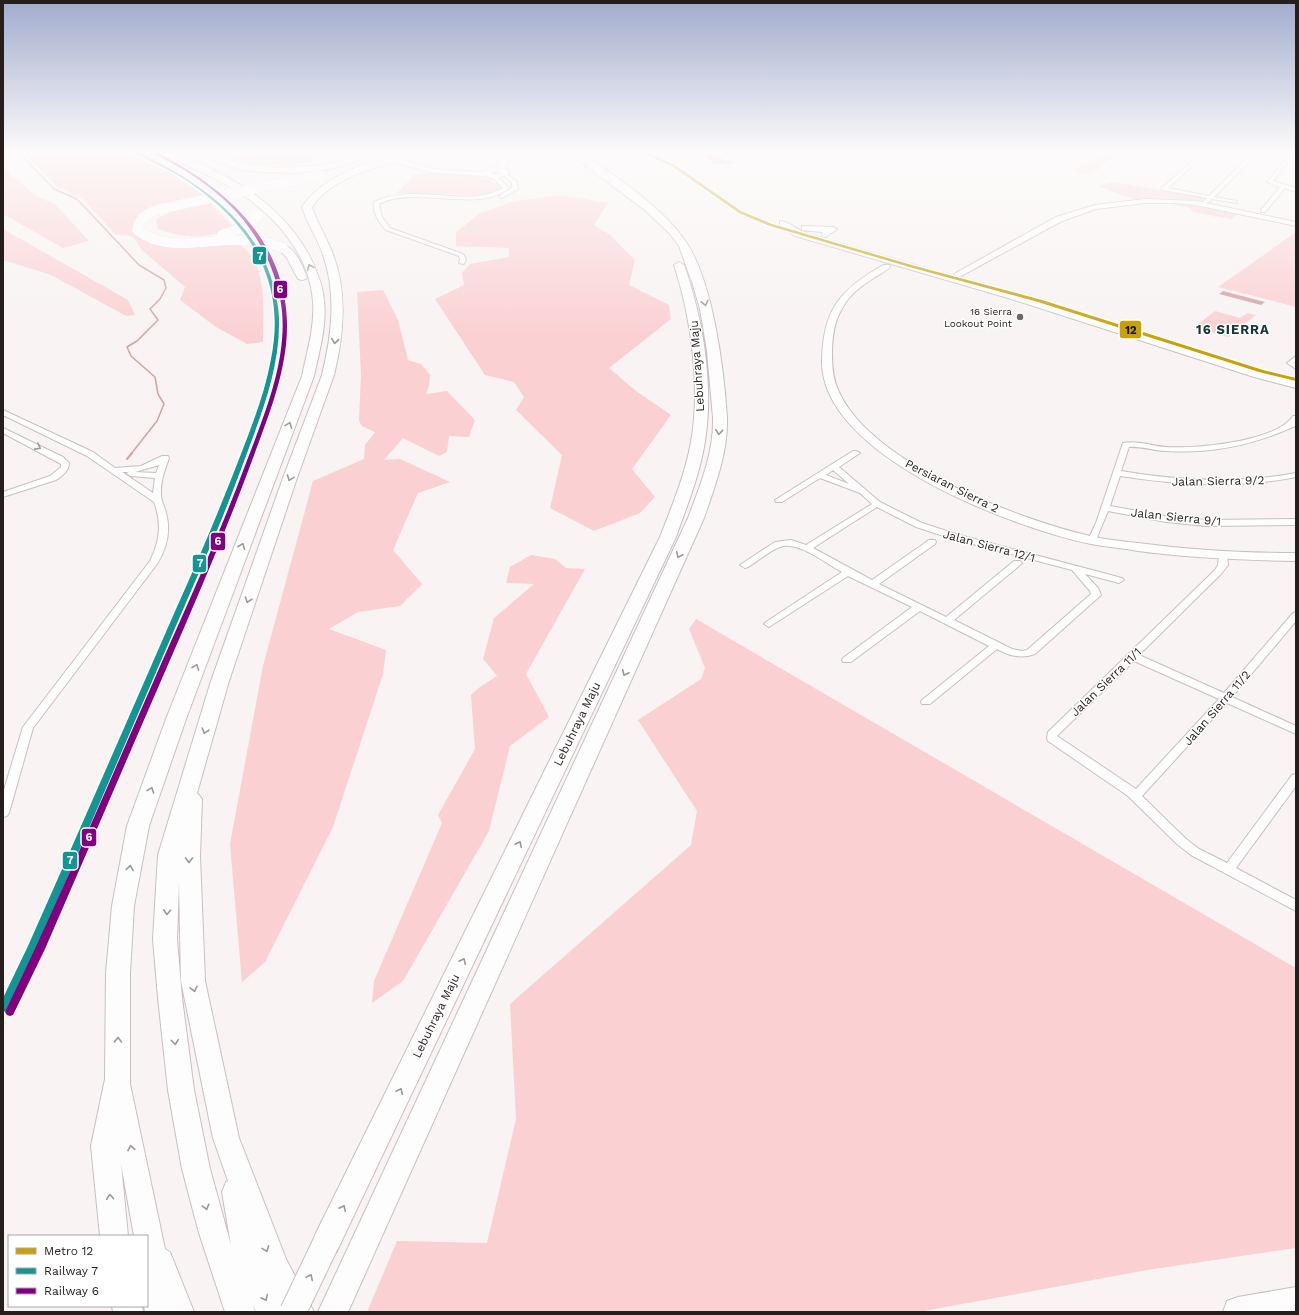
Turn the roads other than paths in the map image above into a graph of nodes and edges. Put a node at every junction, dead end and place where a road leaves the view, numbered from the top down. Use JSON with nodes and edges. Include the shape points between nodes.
{"nodes":[{"id":1,"x":150,"y":214,"type":"edge"},
{"id":2,"x":158,"y":214,"type":"edge"},
{"id":3,"x":257,"y":214,"type":"edge"},
{"id":4,"x":273,"y":214,"type":"edge"},
{"id":5,"x":309,"y":214,"type":"edge"},
{"id":6,"x":380,"y":214,"type":"edge"},
{"id":7,"x":643,"y":214,"type":"edge"},
{"id":8,"x":655,"y":214,"type":"edge"},
{"id":9,"x":1071,"y":214,"type":"edge"},
{"id":10,"x":1249,"y":214,"type":"edge"},
{"id":11,"x":1296,"y":224,"type":"edge"},
{"id":12,"x":306,"y":229,"type":"dead end"},
{"id":13,"x":329,"y":256,"type":"junction"},
{"id":14,"x":462,"y":263,"type":"dead end"},
{"id":15,"x":888,"y":264,"type":"junction"},
{"id":16,"x":958,"y":274,"type":"junction"},
{"id":17,"x":317,"y":333,"type":"junction"},
{"id":18,"x":1296,"y":358,"type":"edge"},
{"id":19,"x":1296,"y":367,"type":"edge"},
{"id":20,"x":1296,"y":376,"type":"edge"},
{"id":21,"x":1296,"y":384,"type":"edge"},
{"id":22,"x":3,"y":412,"type":"edge"},
{"id":23,"x":1296,"y":418,"type":"edge"},
{"id":24,"x":3,"y":430,"type":"edge"},
{"id":25,"x":856,"y":453,"type":"dead end"},
{"id":26,"x":834,"y":467,"type":"junction"},
{"id":27,"x":116,"y":470,"type":"junction"},
{"id":28,"x":1117,"y":474,"type":"junction"},
{"id":29,"x":819,"y":475,"type":"junction"},
{"id":30,"x":1296,"y":475,"type":"edge"},
{"id":31,"x":159,"y":476,"type":"junction"},
{"id":32,"x":3,"y":494,"type":"edge"},
{"id":33,"x":866,"y":494,"type":"junction"},
{"id":34,"x":157,"y":500,"type":"junction"},
{"id":35,"x":779,"y":500,"type":"dead end"},
{"id":36,"x":877,"y":504,"type":"junction"},
{"id":37,"x":1104,"y":508,"type":"junction"},
{"id":38,"x":1296,"y":522,"type":"edge"},
{"id":39,"x":1092,"y":540,"type":"junction"},
{"id":40,"x":932,"y":542,"type":"dead end"},
{"id":41,"x":807,"y":548,"type":"junction"},
{"id":42,"x":1223,"y":555,"type":"junction"},
{"id":43,"x":1296,"y":557,"type":"edge"},
{"id":44,"x":1017,"y":563,"type":"dead end"},
{"id":45,"x":745,"y":564,"type":"dead end"},
{"id":46,"x":1076,"y":569,"type":"junction"},
{"id":47,"x":848,"y":572,"type":"junction"},
{"id":48,"x":1119,"y":580,"type":"dead end"},
{"id":49,"x":872,"y":584,"type":"junction"},
{"id":50,"x":919,"y":607,"type":"junction"},
{"id":51,"x":1296,"y":615,"type":"edge"},
{"id":52,"x":947,"y":621,"type":"junction"},
{"id":53,"x":769,"y":624,"type":"dead end"},
{"id":54,"x":996,"y":645,"type":"junction"},
{"id":55,"x":1132,"y":656,"type":"junction"},
{"id":56,"x":848,"y":660,"type":"dead end"},
{"id":57,"x":1226,"y":698,"type":"junction"},
{"id":58,"x":926,"y":702,"type":"dead end"},
{"id":59,"x":1296,"y":730,"type":"edge"},
{"id":60,"x":194,"y":765,"type":"junction"},
{"id":61,"x":1296,"y":778,"type":"edge"},
{"id":62,"x":1132,"y":793,"type":"junction"},
{"id":63,"x":3,"y":813,"type":"edge"},
{"id":64,"x":1229,"y":870,"type":"junction"},
{"id":65,"x":1296,"y":906,"type":"edge"},
{"id":66,"x":118,"y":1079,"type":"junction"},
{"id":67,"x":226,"y":1138,"type":"junction"},
{"id":68,"x":147,"y":1227,"type":"junction"},
{"id":69,"x":114,"y":1235,"type":"edge"},
{"id":70,"x":339,"y":1301,"type":"edge"},
{"id":71,"x":1296,"y":1302,"type":"edge"},
{"id":72,"x":160,"y":1312,"type":"edge"},
{"id":73,"x":179,"y":1312,"type":"edge"},
{"id":74,"x":240,"y":1312,"type":"edge"},
{"id":75,"x":272,"y":1312,"type":"edge"},
{"id":76,"x":293,"y":1312,"type":"edge"},
{"id":77,"x":299,"y":1312,"type":"edge"},
{"id":78,"x":1238,"y":1312,"type":"edge"}],
"edges":[{"from":1,"to":17,"type":"highway","bridge":true,"via":[[139,220],[137,225],[137,230],[148,239],[181,243],[235,240],[283,248],[292,257],[310,290]]},
{"from":2,"to":3,"type":"highway","bridge":true,"via":[[147,221],[147,231],[157,237],[193,240],[243,229],[254,222]]},
{"from":17,"to":4,"type":"highway","one_way":true,"via":[[319,305],[312,273],[303,252],[287,227]]},
{"from":5,"to":13,"type":"highway"},
{"from":6,"to":14,"type":"street","via":[[386,227],[461,255]]},
{"from":76,"to":7,"type":"highway","name":"Lebuhraya Maju","one_way":true,"bridge":true,"via":[[668,537],[683,494],[700,430],[702,402],[696,333],[687,286],[670,243]]},
{"from":8,"to":70,"type":"highway","name":"Lebuhraya Maju","one_way":true,"via":[[681,242],[688,257],[700,286],[711,334],[720,430],[708,486],[696,518]]},
{"from":9,"to":16,"type":"street"},
{"from":10,"to":11,"type":"street"},
{"from":12,"to":13,"type":"highway"},
{"from":13,"to":60,"type":"highway","one_way":true,"via":[[336,283],[337,302],[336,342],[332,364],[228,658]]},
{"from":15,"to":16,"type":"street","via":[[796,233],[788,223]]},
{"from":15,"to":21,"type":"street","via":[[902,265],[1076,316],[1257,375]]},
{"from":15,"to":39,"type":"street","name":"Persiaran Sierra 2","via":[[853,288],[835,312],[829,327],[826,342],[828,377],[843,410],[869,439],[945,486],[991,508],[1041,526]]},
{"from":16,"to":20,"type":"street"},
{"from":66,"to":17,"type":"highway","one_way":true,"via":[[118,973],[122,914],[138,826],[179,712],[303,390]]},
{"from":18,"to":19,"type":"street","via":[[1290,364]]},
{"from":22,"to":27,"type":"street","via":[[90,454]]},
{"from":23,"to":28,"type":"street","via":[[1292,424],[1251,442],[1217,448],[1165,448],[1133,444],[1126,446]]},
{"from":24,"to":32,"type":"street","one_way":true,"via":[[65,463],[65,467],[53,478]]},
{"from":25,"to":26,"type":"street"},
{"from":26,"to":29,"type":"street"},
{"from":26,"to":33,"type":"street","name":"Jalan Sierra 12/1"},
{"from":27,"to":31,"type":"street","via":[[133,475]]},
{"from":27,"to":31,"type":"street","via":[[146,469],[165,458]]},
{"from":27,"to":34,"type":"street"},
{"from":28,"to":30,"type":"street","name":"Jalan Sierra 9/2","via":[[1191,483],[1253,483]]},
{"from":28,"to":37,"type":"street"},
{"from":29,"to":33,"type":"street"},
{"from":29,"to":35,"type":"street"},
{"from":31,"to":34,"type":"street"},
{"from":33,"to":36,"type":"street","name":"Jalan Sierra 12/1"},
{"from":34,"to":63,"type":"street","via":[[162,509],[166,528],[162,548],[28,727]]},
{"from":36,"to":41,"type":"street"},
{"from":36,"to":46,"type":"street","name":"Jalan Sierra 12/1","via":[[937,532]]},
{"from":37,"to":38,"type":"street","name":"Jalan Sierra 9/1","via":[[1206,523]]},
{"from":37,"to":39,"type":"street"},
{"from":39,"to":42,"type":"street","name":"Persiaran Sierra 2","via":[[1185,553]]},
{"from":40,"to":49,"type":"street"},
{"from":41,"to":45,"type":"street","via":[[791,543],[778,544]]},
{"from":41,"to":47,"type":"street"},
{"from":42,"to":43,"type":"street","name":"Persiaran Sierra 2"},
{"from":42,"to":55,"type":"street","name":"Jalan Sierra 11/1","via":[[1223,565],[1218,572]]},
{"from":44,"to":52,"type":"street"},
{"from":46,"to":48,"type":"street","name":"Jalan Sierra 12/1"},
{"from":46,"to":54,"type":"street","via":[[1095,590],[1096,595],[1031,652],[1018,655]]},
{"from":47,"to":49,"type":"street"},
{"from":47,"to":53,"type":"street"},
{"from":49,"to":50,"type":"street"},
{"from":50,"to":52,"type":"street"},
{"from":50,"to":56,"type":"street"},
{"from":51,"to":57,"type":"street","name":"Jalan Sierra 11/2"},
{"from":52,"to":54,"type":"street"},
{"from":54,"to":58,"type":"street"},
{"from":55,"to":57,"type":"street"},
{"from":55,"to":62,"type":"street","name":"Jalan Sierra 11/1","via":[[1052,735],[1052,738]]},
{"from":57,"to":59,"type":"street"},
{"from":57,"to":62,"type":"street","name":"Jalan Sierra 11/2","via":[[1142,790]]},
{"from":60,"to":67,"type":"highway","one_way":true,"via":[[189,856],[193,981]]},
{"from":60,"to":74,"type":"highway","one_way":true,"via":[[169,855],[165,939],[181,1090],[196,1169],[213,1233]]},
{"from":61,"to":64,"type":"street"},
{"from":62,"to":64,"type":"street","via":[[1181,841],[1195,852]]},
{"from":64,"to":65,"type":"street"},
{"from":68,"to":66,"type":"highway","one_way":true},
{"from":69,"to":66,"type":"highway","one_way":true,"via":[[105,1146]]},
{"from":67,"to":75,"type":"highway","one_way":true,"via":[[247,1250]]},
{"from":67,"to":77,"type":"highway","one_way":true,"via":[[274,1267]]},
{"from":68,"to":72,"type":"highway"},
{"from":68,"to":73,"type":"highway"},
{"from":71,"to":78,"type":"highway"}]}
